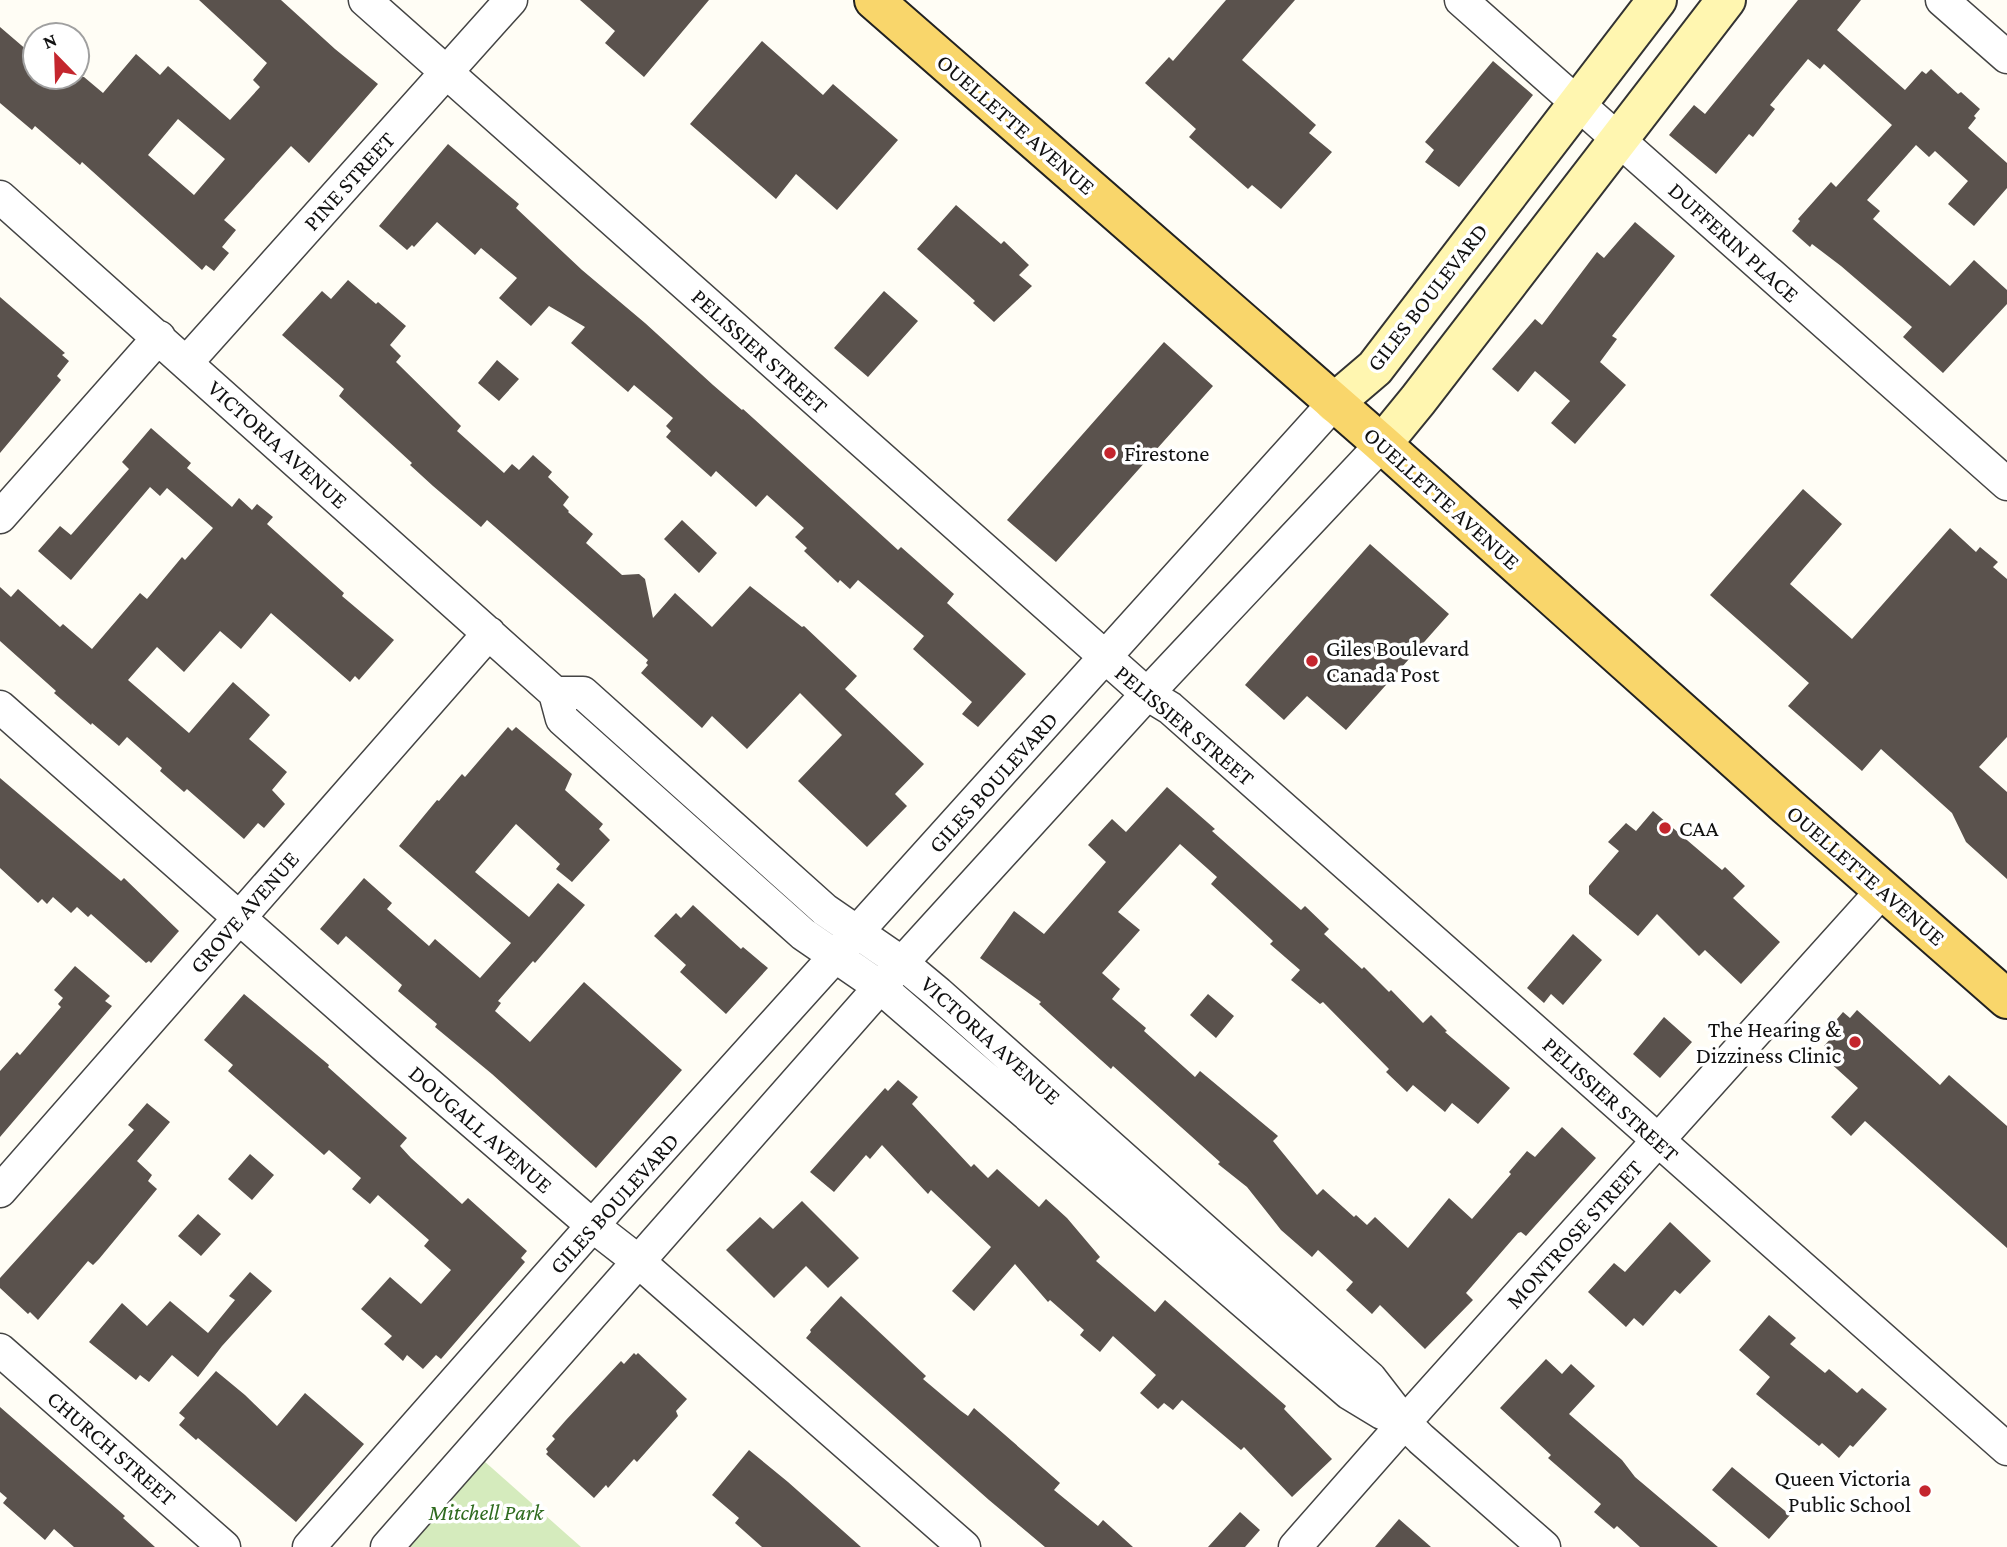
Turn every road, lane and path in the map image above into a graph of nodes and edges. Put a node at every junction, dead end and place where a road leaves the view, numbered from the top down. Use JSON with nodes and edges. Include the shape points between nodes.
{"nodes":[{"id":1,"x":365,"y":0,"type":"edge"},
{"id":2,"x":511,"y":0,"type":"edge"},
{"id":3,"x":874,"y":0,"type":"edge"},
{"id":4,"x":1461,"y":0,"type":"edge"},
{"id":5,"x":1657,"y":0,"type":"edge"},
{"id":6,"x":1726,"y":0,"type":"edge"},
{"id":7,"x":1942,"y":0,"type":"edge"},
{"id":8,"x":2007,"y":57,"type":"edge"},
{"id":9,"x":446,"y":73,"type":"junction"},
{"id":10,"x":1577,"y":104,"type":"junction"},
{"id":11,"x":1619,"y":141,"type":"junction"},
{"id":12,"x":0,"y":197,"type":"edge"},
{"id":13,"x":159,"y":337,"type":"junction"},
{"id":14,"x":187,"y":362,"type":"junction"},
{"id":15,"x":1334,"y":403,"type":"junction"},
{"id":16,"x":1382,"y":444,"type":"junction"},
{"id":17,"x":2007,"y":484,"type":"edge"},
{"id":18,"x":0,"y":517,"type":"edge"},
{"id":19,"x":489,"y":633,"type":"junction"},
{"id":20,"x":1105,"y":657,"type":"junction"},
{"id":21,"x":555,"y":693,"type":"junction"},
{"id":22,"x":1147,"y":694,"type":"junction"},
{"id":23,"x":0,"y":707,"type":"edge"},
{"id":24,"x":1883,"y":890,"type":"junction"},
{"id":25,"x":240,"y":917,"type":"junction"},
{"id":26,"x":857,"y":932,"type":"junction"},
{"id":27,"x":836,"y":957,"type":"junction"},
{"id":28,"x":902,"y":962,"type":"junction"},
{"id":29,"x":880,"y":987,"type":"junction"},
{"id":30,"x":2007,"y":999,"type":"edge"},
{"id":31,"x":1658,"y":1140,"type":"junction"},
{"id":32,"x":0,"y":1191,"type":"edge"},
{"id":33,"x":593,"y":1226,"type":"junction"},
{"id":34,"x":638,"y":1261,"type":"junction"},
{"id":35,"x":0,"y":1350,"type":"edge"},
{"id":36,"x":1404,"y":1422,"type":"junction"},
{"id":37,"x":2007,"y":1449,"type":"edge"},
{"id":38,"x":225,"y":1547,"type":"edge"},
{"id":39,"x":309,"y":1547,"type":"edge"},
{"id":40,"x":387,"y":1547,"type":"edge"},
{"id":41,"x":964,"y":1547,"type":"edge"},
{"id":42,"x":1295,"y":1547,"type":"edge"},
{"id":43,"x":1544,"y":1547,"type":"edge"}],
"edges":[{"from":1,"to":9,"type":"street","name":"PELISSIER STREET"},
{"from":2,"to":9,"type":"street","name":"PINE STREET"},
{"from":3,"to":15,"type":"main road","name":"OUELLETTE AVENUE"},
{"from":4,"to":10,"type":"street","name":"DUFFERIN PLACE"},
{"from":5,"to":10,"type":"street","name":"GILES BOULEVARD"},
{"from":6,"to":11,"type":"street"},
{"from":7,"to":8,"type":"street"},
{"from":9,"to":14,"type":"street","name":"PINE STREET"},
{"from":9,"to":20,"type":"street","name":"PELISSIER STREET"},
{"from":10,"to":11,"type":"street","name":"DUFFERIN PLACE"},
{"from":10,"to":15,"type":"street","name":"GILES BOULEVARD","via":[[1375,368]]},
{"from":11,"to":16,"type":"street"},
{"from":11,"to":17,"type":"street","name":"DUFFERIN PLACE"},
{"from":12,"to":13,"type":"street","name":"VICTORIA AVENUE"},
{"from":13,"to":14,"type":"street","name":"VICTORIA AVENUE"},
{"from":13,"to":18,"type":"street"},
{"from":14,"to":19,"type":"street","name":"VICTORIA AVENUE"},
{"from":15,"to":16,"type":"main road","name":"OUELLETTE AVENUE"},
{"from":15,"to":20,"type":"street","name":"GILES BOULEVARD"},
{"from":16,"to":22,"type":"street"},
{"from":16,"to":24,"type":"main road","name":"OUELLETTE AVENUE"},
{"from":19,"to":21,"type":"street","name":"VICTORIA AVENUE"},
{"from":19,"to":25,"type":"street","name":"GROVE AVENUE"},
{"from":20,"to":22,"type":"street","name":"PELISSIER STREET"},
{"from":20,"to":26,"type":"street","name":"GILES BOULEVARD"},
{"from":21,"to":26,"type":"street","name":"VICTORIA AVENUE","via":[[583,693],[825,910]]},
{"from":21,"to":27,"type":"street","name":"VICTORIA AVENUE","via":[[562,719],[803,934]]},
{"from":22,"to":28,"type":"street"},
{"from":22,"to":31,"type":"street","name":"PELISSIER STREET","via":[[1170,708]]},
{"from":23,"to":25,"type":"street","name":"DOUGALL AVENUE"},
{"from":24,"to":30,"type":"main road","name":"OUELLETTE AVENUE"},
{"from":24,"to":31,"type":"street","name":"MONTROSE STREET"},
{"from":25,"to":32,"type":"street","name":"GROVE AVENUE"},
{"from":25,"to":33,"type":"street","name":"DOUGALL AVENUE"},
{"from":26,"to":27,"type":"street","name":"GILES BOULEVARD"},
{"from":26,"to":28,"type":"street","name":"VICTORIA AVENUE"},
{"from":27,"to":29,"type":"street","name":"VICTORIA AVENUE"},
{"from":27,"to":33,"type":"street","name":"GILES BOULEVARD"},
{"from":28,"to":29,"type":"street"},
{"from":28,"to":36,"type":"street","name":"VICTORIA AVENUE","via":[[1370,1378]]},
{"from":29,"to":34,"type":"street"},
{"from":29,"to":36,"type":"street","name":"VICTORIA AVENUE","via":[[1349,1394]]},
{"from":31,"to":36,"type":"street","name":"MONTROSE STREET"},
{"from":31,"to":37,"type":"street","name":"PELISSIER STREET"},
{"from":33,"to":34,"type":"street","name":"DOUGALL AVENUE"},
{"from":33,"to":39,"type":"street","name":"GILES BOULEVARD"},
{"from":34,"to":40,"type":"street"},
{"from":34,"to":41,"type":"street","name":"DOUGALL AVENUE"},
{"from":35,"to":38,"type":"street","name":"CHURCH STREET"},
{"from":36,"to":42,"type":"street","name":"MONTROSE STREET"},
{"from":36,"to":43,"type":"street","name":"VICTORIA AVENUE"}]}
